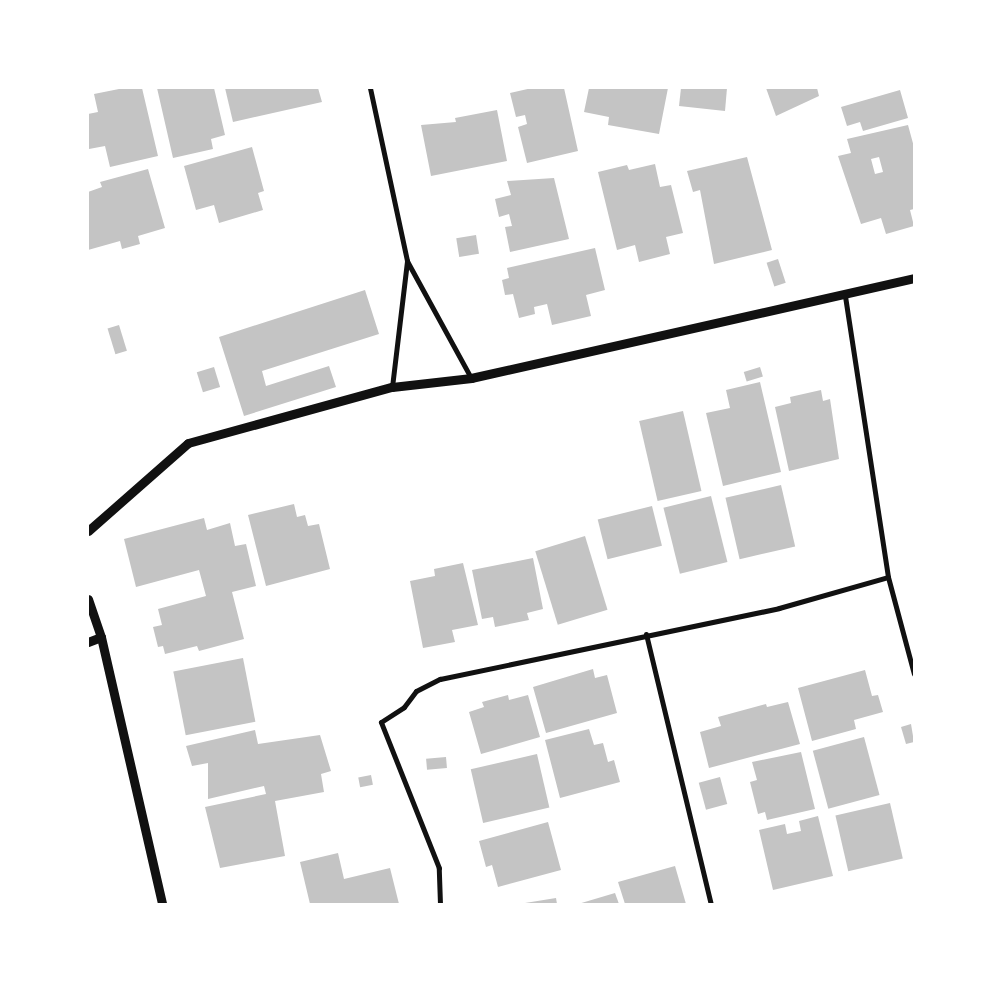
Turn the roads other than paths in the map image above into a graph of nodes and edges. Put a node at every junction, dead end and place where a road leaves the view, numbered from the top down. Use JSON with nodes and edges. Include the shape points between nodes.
{"nodes":[{"id":1,"x":370,"y":88,"type":"edge"},
{"id":2,"x":407,"y":261,"type":"junction"},
{"id":3,"x":914,"y":278,"type":"edge"},
{"id":4,"x":845,"y":296,"type":"junction"},
{"id":5,"x":471,"y":378,"type":"junction"},
{"id":6,"x":392,"y":387,"type":"junction"},
{"id":7,"x":88,"y":531,"type":"edge"},
{"id":8,"x":888,"y":577,"type":"junction"},
{"id":9,"x":88,"y":599,"type":"edge"},
{"id":10,"x":646,"y":634,"type":"junction"},
{"id":11,"x":100,"y":637,"type":"junction"},
{"id":12,"x":88,"y":642,"type":"edge"},
{"id":13,"x":914,"y":674,"type":"edge"},
{"id":14,"x":162,"y":904,"type":"edge"},
{"id":15,"x":440,"y":904,"type":"edge"},
{"id":16,"x":711,"y":904,"type":"edge"}],
"edges":[{"from":1,"to":2,"type":"street"},
{"from":2,"to":5,"type":"street"},
{"from":2,"to":6,"type":"street"},
{"from":3,"to":4,"type":"street"},
{"from":4,"to":5,"type":"street"},
{"from":4,"to":8,"type":"street"},
{"from":5,"to":6,"type":"street"},
{"from":6,"to":7,"type":"street","via":[[188,444]]},
{"from":8,"to":10,"type":"street","via":[[779,608]]},
{"from":8,"to":13,"type":"street"},
{"from":9,"to":11,"type":"street"},
{"from":10,"to":15,"type":"street","via":[[440,679],[416,691],[404,707],[381,722],[439,868]]},
{"from":10,"to":16,"type":"street"},
{"from":11,"to":12,"type":"street"},
{"from":11,"to":14,"type":"street"}]}
